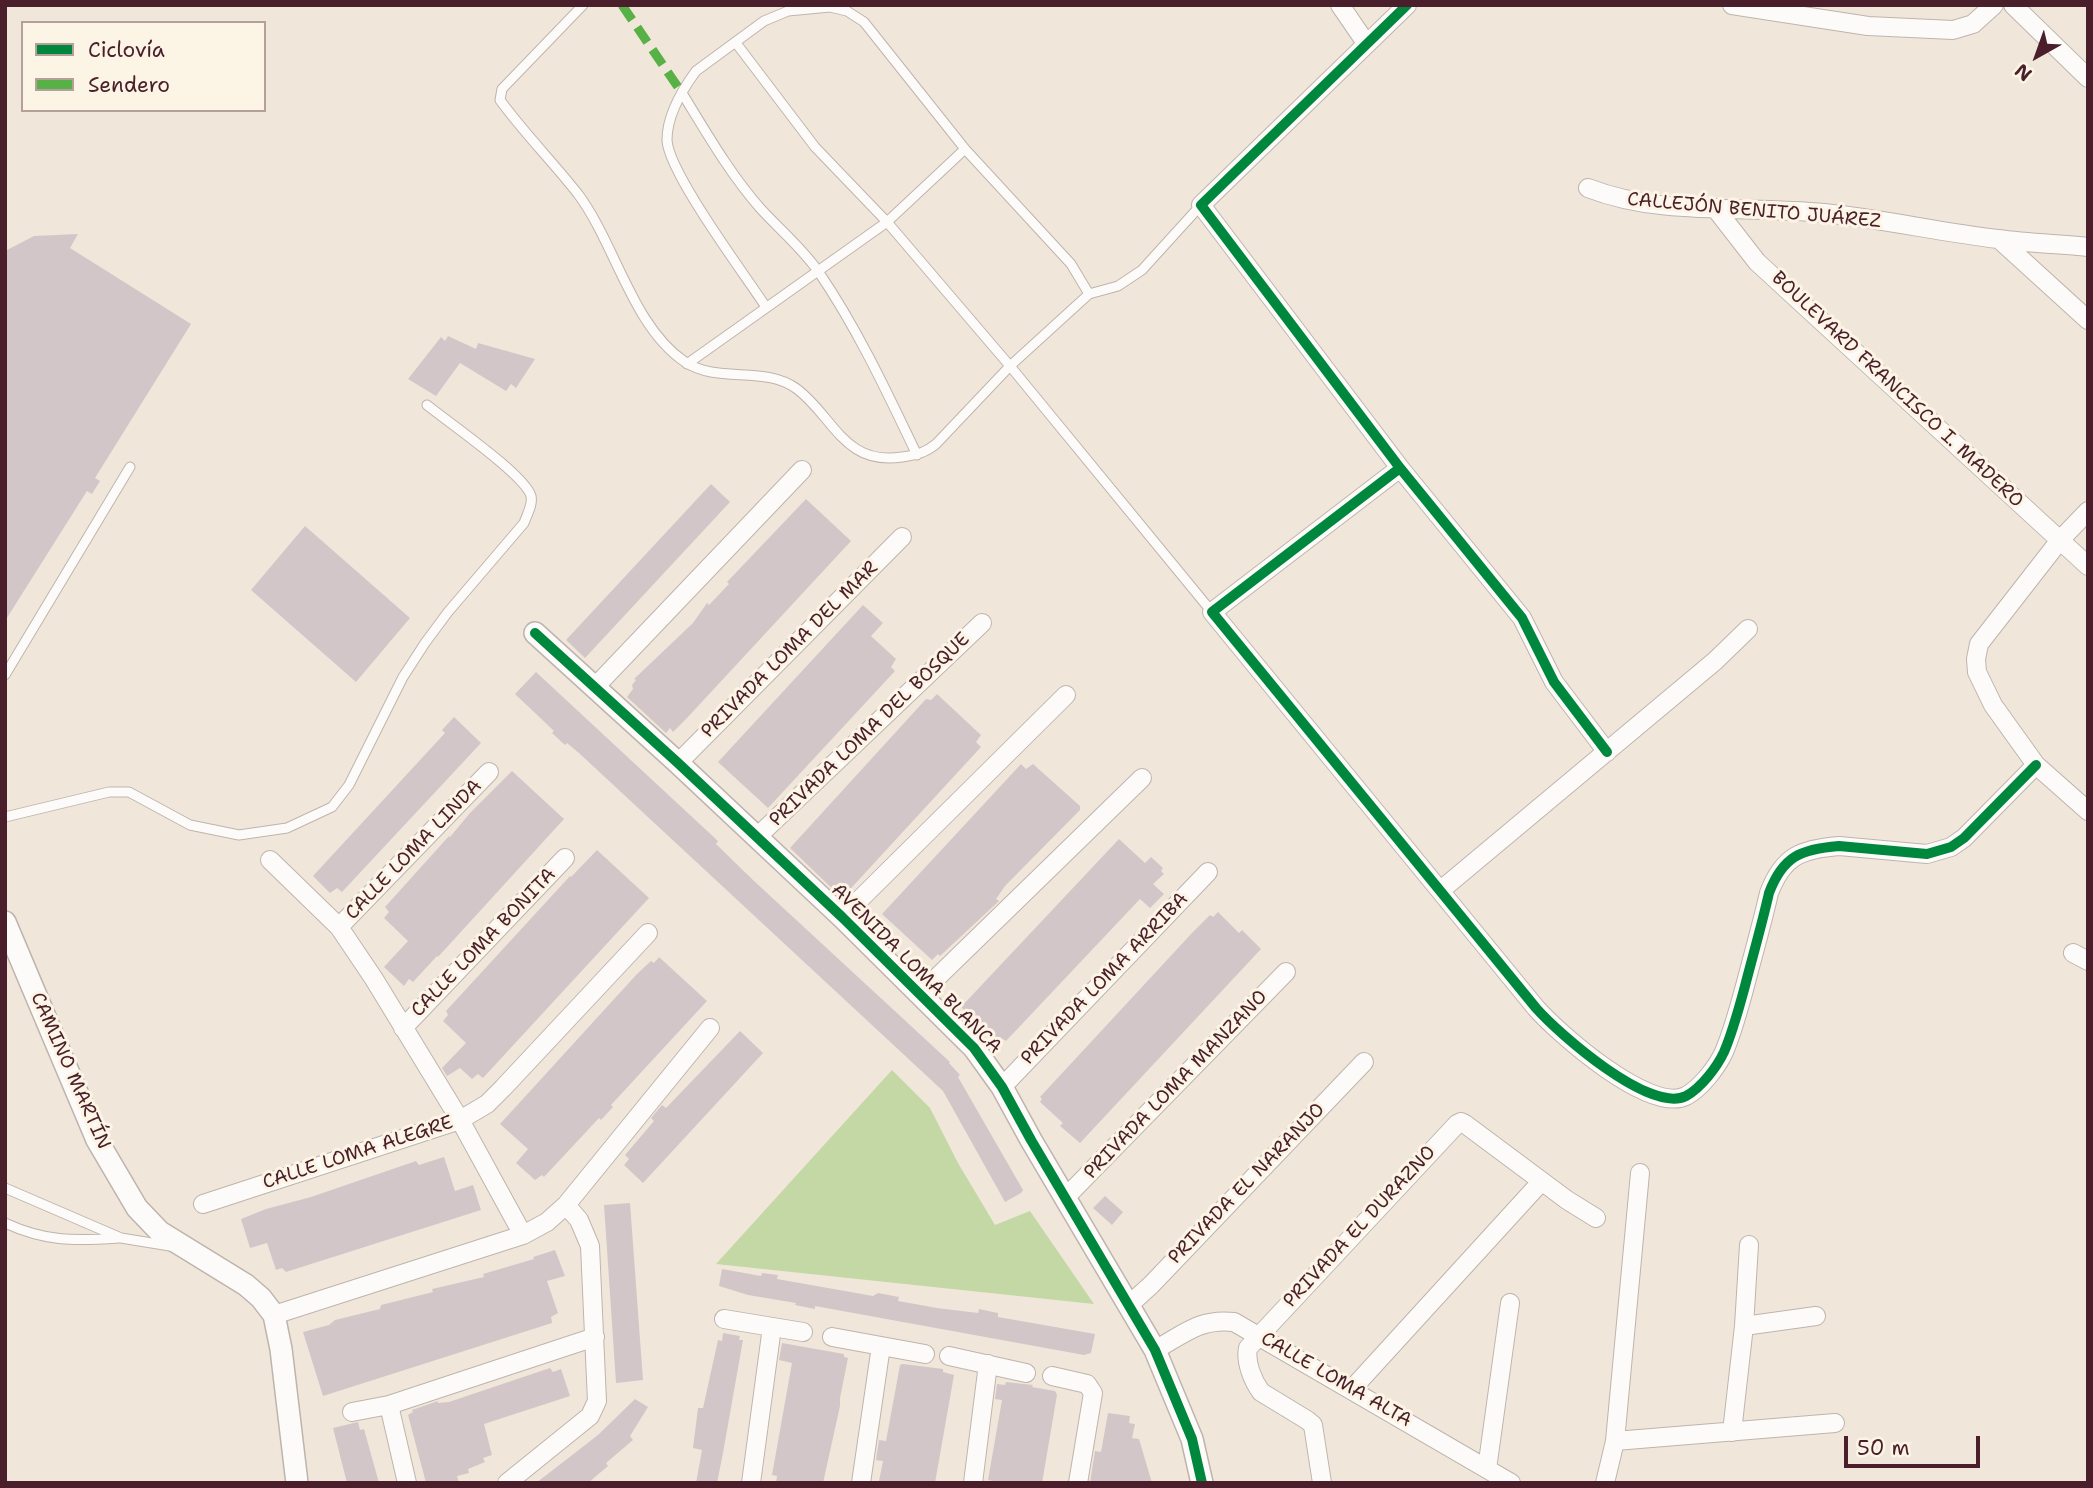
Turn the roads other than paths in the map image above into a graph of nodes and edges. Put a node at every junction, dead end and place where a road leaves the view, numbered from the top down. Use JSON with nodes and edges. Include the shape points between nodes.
{"nodes":[{"id":1,"x":583,"y":5,"type":"edge"},
{"id":2,"x":1340,"y":5,"type":"edge"},
{"id":3,"x":1407,"y":5,"type":"edge"},
{"id":4,"x":1732,"y":5,"type":"edge"},
{"id":5,"x":2013,"y":5,"type":"edge"},
{"id":6,"x":1992,"y":6,"type":"edge"},
{"id":7,"x":1756,"y":7,"type":"edge"},
{"id":8,"x":736,"y":43,"type":"junction"},
{"id":9,"x":1366,"y":43,"type":"junction"},
{"id":10,"x":2088,"y":78,"type":"edge"},
{"id":11,"x":682,"y":93,"type":"junction"},
{"id":12,"x":965,"y":149,"type":"junction"},
{"id":13,"x":1588,"y":188,"type":"dead end"},
{"id":14,"x":1201,"y":205,"type":"junction"},
{"id":15,"x":1716,"y":208,"type":"junction"},
{"id":16,"x":887,"y":222,"type":"junction"},
{"id":17,"x":2000,"y":240,"type":"junction"},
{"id":18,"x":2088,"y":247,"type":"edge"},
{"id":19,"x":818,"y":272,"type":"junction"},
{"id":20,"x":1089,"y":294,"type":"junction"},
{"id":21,"x":766,"y":307,"type":"junction"},
{"id":22,"x":2088,"y":320,"type":"edge"},
{"id":23,"x":687,"y":364,"type":"junction"},
{"id":24,"x":1010,"y":366,"type":"junction"},
{"id":25,"x":427,"y":405,"type":"dead end"},
{"id":26,"x":917,"y":455,"type":"junction"},
{"id":27,"x":130,"y":467,"type":"dead end"},
{"id":28,"x":1399,"y":468,"type":"junction"},
{"id":29,"x":802,"y":470,"type":"dead end"},
{"id":30,"x":2088,"y":511,"type":"edge"},
{"id":31,"x":902,"y":537,"type":"dead end"},
{"id":32,"x":2060,"y":540,"type":"junction"},
{"id":33,"x":2088,"y":565,"type":"edge"},
{"id":34,"x":1212,"y":612,"type":"junction"},
{"id":35,"x":982,"y":623,"type":"dead end"},
{"id":36,"x":1748,"y":629,"type":"dead end"},
{"id":37,"x":535,"y":633,"type":"dead end"},
{"id":38,"x":5,"y":675,"type":"edge"},
{"id":39,"x":595,"y":687,"type":"junction"},
{"id":40,"x":1066,"y":695,"type":"dead end"},
{"id":41,"x":1607,"y":752,"type":"junction"},
{"id":42,"x":678,"y":763,"type":"junction"},
{"id":43,"x":2036,"y":765,"type":"junction"},
{"id":44,"x":489,"y":772,"type":"dead end"},
{"id":45,"x":1142,"y":778,"type":"dead end"},
{"id":46,"x":2088,"y":811,"type":"edge"},
{"id":47,"x":5,"y":817,"type":"edge"},
{"id":48,"x":757,"y":837,"type":"junction"},
{"id":49,"x":565,"y":858,"type":"dead end"},
{"id":50,"x":270,"y":860,"type":"dead end"},
{"id":51,"x":1209,"y":872,"type":"dead end"},
{"id":52,"x":1441,"y":890,"type":"junction"},
{"id":53,"x":842,"y":917,"type":"junction"},
{"id":54,"x":5,"y":922,"type":"edge"},
{"id":55,"x":339,"y":927,"type":"junction"},
{"id":56,"x":648,"y":933,"type":"dead end"},
{"id":57,"x":1286,"y":972,"type":"dead end"},
{"id":58,"x":920,"y":993,"type":"junction"},
{"id":59,"x":403,"y":1028,"type":"junction"},
{"id":60,"x":710,"y":1028,"type":"dead end"},
{"id":61,"x":1364,"y":1062,"type":"dead end"},
{"id":62,"x":1002,"y":1087,"type":"junction"},
{"id":63,"x":460,"y":1120,"type":"junction"},
{"id":64,"x":1640,"y":1173,"type":"dead end"},
{"id":65,"x":1541,"y":1182,"type":"junction"},
{"id":66,"x":5,"y":1188,"type":"edge"},
{"id":67,"x":1065,"y":1198,"type":"junction"},
{"id":68,"x":203,"y":1204,"type":"dead end"},
{"id":69,"x":566,"y":1205,"type":"junction"},
{"id":70,"x":1596,"y":1218,"type":"dead end"},
{"id":71,"x":5,"y":1223,"type":"edge"},
{"id":72,"x":523,"y":1235,"type":"junction"},
{"id":73,"x":121,"y":1238,"type":"junction"},
{"id":74,"x":1749,"y":1245,"type":"dead end"},
{"id":75,"x":183,"y":1248,"type":"junction"},
{"id":76,"x":1510,"y":1303,"type":"dead end"},
{"id":77,"x":1129,"y":1305,"type":"junction"},
{"id":78,"x":274,"y":1315,"type":"junction"},
{"id":79,"x":1816,"y":1316,"type":"dead end"},
{"id":80,"x":724,"y":1319,"type":"dead end"},
{"id":81,"x":1744,"y":1325,"type":"junction"},
{"id":82,"x":772,"y":1327,"type":"junction"},
{"id":83,"x":803,"y":1332,"type":"dead end"},
{"id":84,"x":1260,"y":1335,"type":"junction"},
{"id":85,"x":595,"y":1337,"type":"junction"},
{"id":86,"x":832,"y":1337,"type":"dead end"},
{"id":87,"x":881,"y":1346,"type":"junction"},
{"id":88,"x":1155,"y":1350,"type":"junction"},
{"id":89,"x":925,"y":1354,"type":"dead end"},
{"id":90,"x":949,"y":1356,"type":"dead end"},
{"id":91,"x":988,"y":1364,"type":"junction"},
{"id":92,"x":1026,"y":1373,"type":"dead end"},
{"id":93,"x":1052,"y":1376,"type":"dead end"},
{"id":94,"x":1352,"y":1389,"type":"junction"},
{"id":95,"x":389,"y":1405,"type":"junction"},
{"id":96,"x":352,"y":1412,"type":"dead end"},
{"id":97,"x":1835,"y":1423,"type":"dead end"},
{"id":98,"x":1732,"y":1432,"type":"junction"},
{"id":99,"x":1615,"y":1441,"type":"junction"},
{"id":100,"x":1487,"y":1469,"type":"junction"},
{"id":101,"x":1321,"y":1478,"type":"edge"},
{"id":102,"x":297,"y":1483,"type":"edge"},
{"id":103,"x":407,"y":1483,"type":"edge"},
{"id":104,"x":507,"y":1483,"type":"edge"},
{"id":105,"x":751,"y":1483,"type":"edge"},
{"id":106,"x":861,"y":1483,"type":"edge"},
{"id":107,"x":973,"y":1483,"type":"edge"},
{"id":108,"x":1078,"y":1483,"type":"edge"},
{"id":109,"x":1202,"y":1483,"type":"edge"},
{"id":110,"x":1337,"y":1483,"type":"edge"},
{"id":111,"x":1511,"y":1483,"type":"edge"},
{"id":112,"x":1605,"y":1483,"type":"edge"}],
"edges":[{"from":1,"to":23,"type":"lane","via":[[502,89],[500,100],[578,194],[604,234],[638,307]]},
{"from":2,"to":9,"type":"street"},
{"from":3,"to":9,"type":"street"},
{"from":4,"to":7,"type":"street"},
{"from":5,"to":10,"type":"street"},
{"from":6,"to":7,"type":"street","via":[[1973,24],[1953,30],[1868,26]]},
{"from":8,"to":11,"type":"lane","via":[[696,71]]},
{"from":8,"to":12,"type":"lane","via":[[764,20],[788,11],[830,7],[847,11],[874,34]]},
{"from":8,"to":16,"type":"lane","via":[[815,147]]},
{"from":9,"to":14,"type":"street"},
{"from":11,"to":19,"type":"lane","via":[[759,206]]},
{"from":11,"to":21,"type":"lane","via":[[668,131],[671,156]]},
{"from":12,"to":16,"type":"lane"},
{"from":12,"to":20,"type":"lane","via":[[1071,264]]},
{"from":13,"to":15,"type":"street","name":"CALLEJÓN BENITO JUÁREZ","via":[[1616,199]]},
{"from":14,"to":20,"type":"lane","via":[[1142,270],[1118,286]]},
{"from":14,"to":28,"type":"street"},
{"from":15,"to":17,"type":"street","name":"CALLEJÓN BENITO JUÁREZ","via":[[1824,213]]},
{"from":15,"to":32,"type":"street","name":"BOULEVARD FRANCISCO I. MADERO","via":[[1757,261]]},
{"from":16,"to":19,"type":"lane"},
{"from":16,"to":24,"type":"lane"},
{"from":17,"to":18,"type":"street","name":"CALLEJÓN BENITO JUÁREZ"},
{"from":17,"to":22,"type":"street"},
{"from":19,"to":21,"type":"lane"},
{"from":19,"to":26,"type":"lane","via":[[876,371]]},
{"from":20,"to":24,"type":"lane"},
{"from":21,"to":23,"type":"lane"},
{"from":23,"to":26,"type":"lane","via":[[793,386],[832,429],[859,450],[878,458]]},
{"from":24,"to":26,"type":"lane","via":[[936,444]]},
{"from":24,"to":34,"type":"lane"},
{"from":25,"to":47,"type":"lane","via":[[517,476],[531,497],[527,515],[410,666],[349,785],[332,807],[287,828],[239,835],[190,825],[129,792],[109,792]]},
{"from":27,"to":38,"type":"lane"},
{"from":28,"to":34,"type":"street"},
{"from":28,"to":41,"type":"street","via":[[1522,618],[1554,682]]},
{"from":29,"to":39,"type":"street"},
{"from":30,"to":32,"type":"street"},
{"from":31,"to":42,"type":"street","name":"PRIVADA LOMA DEL MAR"},
{"from":32,"to":33,"type":"street","name":"BOULEVARD FRANCISCO I. MADERO"},
{"from":32,"to":43,"type":"street","via":[[1979,644],[1976,659],[1993,705]]},
{"from":34,"to":52,"type":"street"},
{"from":35,"to":48,"type":"street","name":"PRIVADA LOMA DEL BOSQUE"},
{"from":36,"to":41,"type":"street"},
{"from":37,"to":39,"type":"street","name":"AVENIDA LOMA BLANCA"},
{"from":39,"to":42,"type":"street","name":"AVENIDA LOMA BLANCA"},
{"from":40,"to":53,"type":"street"},
{"from":41,"to":52,"type":"street"},
{"from":42,"to":48,"type":"street","name":"AVENIDA LOMA BLANCA"},
{"from":43,"to":46,"type":"street"},
{"from":43,"to":52,"type":"street","via":[[1951,847],[1927,854],[1824,847],[1787,860],[1769,893],[1723,1053],[1698,1087],[1671,1099],[1651,1095],[1616,1074],[1554,1028]]},
{"from":44,"to":55,"type":"street","name":"CALLE LOMA LINDA"},
{"from":45,"to":58,"type":"street"},
{"from":48,"to":53,"type":"street","name":"AVENIDA LOMA BLANCA"},
{"from":49,"to":59,"type":"street","name":"CALLE LOMA BONITA"},
{"from":50,"to":55,"type":"street"},
{"from":51,"to":62,"type":"street","name":"PRIVADA LOMA ARRIBA"},
{"from":53,"to":58,"type":"street","name":"AVENIDA LOMA BLANCA"},
{"from":54,"to":75,"type":"street","name":"CAMINO MARTÍN","via":[[97,1140],[138,1208]]},
{"from":55,"to":59,"type":"street"},
{"from":56,"to":63,"type":"street","name":"CALLE LOMA ALEGRE","via":[[487,1104]]},
{"from":57,"to":67,"type":"street","name":"PRIVADA LOMA MANZANO"},
{"from":58,"to":62,"type":"street","name":"AVENIDA LOMA BLANCA","via":[[974,1048]]},
{"from":59,"to":63,"type":"street"},
{"from":60,"to":69,"type":"street"},
{"from":61,"to":77,"type":"street","name":"PRIVADA EL NARANJO"},
{"from":62,"to":67,"type":"street","name":"AVENIDA LOMA BLANCA"},
{"from":63,"to":68,"type":"street","name":"CALLE LOMA ALEGRE"},
{"from":63,"to":72,"type":"street"},
{"from":64,"to":99,"type":"street"},
{"from":65,"to":70,"type":"street"},
{"from":65,"to":84,"type":"street","name":"PRIVADA EL DURAZNO","via":[[1461,1122],[1457,1124]]},
{"from":65,"to":94,"type":"street"},
{"from":66,"to":73,"type":"lane"},
{"from":67,"to":77,"type":"street","name":"AVENIDA LOMA BLANCA"},
{"from":69,"to":72,"type":"street"},
{"from":69,"to":85,"type":"street","via":[[579,1220],[590,1246]]},
{"from":71,"to":73,"type":"lane","via":[[28,1234],[73,1241]]},
{"from":72,"to":78,"type":"street"},
{"from":73,"to":75,"type":"lane"},
{"from":74,"to":81,"type":"street"},
{"from":75,"to":78,"type":"street","name":"CAMINO MARTÍN","via":[[246,1286]]},
{"from":76,"to":100,"type":"street"},
{"from":77,"to":88,"type":"street","name":"AVENIDA LOMA BLANCA"},
{"from":78,"to":102,"type":"street"},
{"from":79,"to":81,"type":"street"},
{"from":80,"to":82,"type":"street"},
{"from":81,"to":98,"type":"street"},
{"from":82,"to":83,"type":"street"},
{"from":82,"to":105,"type":"street"},
{"from":84,"to":88,"type":"street","name":"CALLE LOMA ALTA","via":[[1234,1322],[1215,1320]]},
{"from":84,"to":94,"type":"street","name":"CALLE LOMA ALTA"},
{"from":84,"to":101,"type":"street","via":[[1246,1356],[1256,1385],[1312,1425]]},
{"from":85,"to":95,"type":"street"},
{"from":85,"to":104,"type":"street","via":[[597,1401],[590,1416]]},
{"from":86,"to":87,"type":"street"},
{"from":87,"to":89,"type":"street"},
{"from":87,"to":106,"type":"street"},
{"from":88,"to":109,"type":"street","name":"AVENIDA LOMA BLANCA","via":[[1192,1440]]},
{"from":90,"to":91,"type":"street"},
{"from":91,"to":92,"type":"street"},
{"from":91,"to":107,"type":"street"},
{"from":93,"to":108,"type":"street","via":[[1087,1384],[1093,1393]]},
{"from":94,"to":100,"type":"street","name":"CALLE LOMA ALTA"},
{"from":95,"to":96,"type":"street"},
{"from":95,"to":103,"type":"street"},
{"from":97,"to":98,"type":"street"},
{"from":98,"to":99,"type":"street"},
{"from":99,"to":112,"type":"street"},
{"from":100,"to":111,"type":"street","name":"CALLE LOMA ALTA"},
{"from":101,"to":110,"type":"street"}]}
